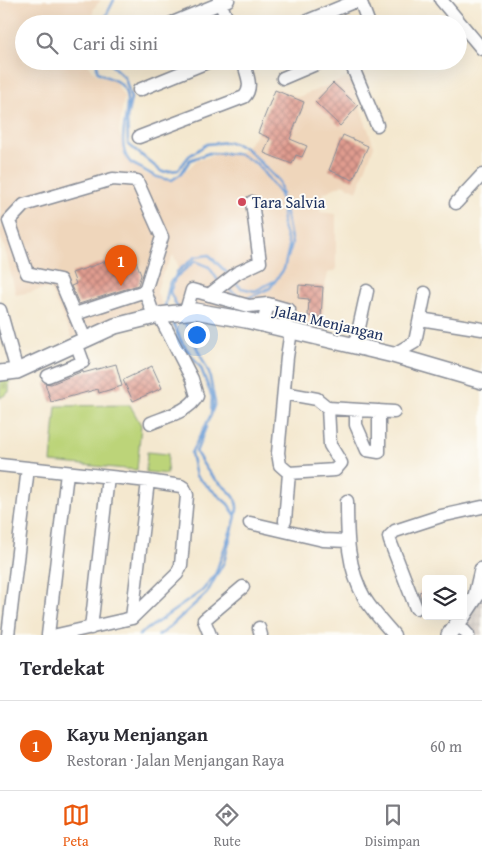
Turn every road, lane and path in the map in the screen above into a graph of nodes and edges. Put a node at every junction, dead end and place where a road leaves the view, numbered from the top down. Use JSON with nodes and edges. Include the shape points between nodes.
{"nodes":[{"id":1,"x":359,"y":0,"type":"edge"},
{"id":2,"x":441,"y":0,"type":"edge"},
{"id":3,"x":222,"y":1,"type":"edge"},
{"id":4,"x":190,"y":15,"type":"edge"},
{"id":5,"x":226,"y":15,"type":"edge"},
{"id":6,"x":322,"y":15,"type":"edge"},
{"id":7,"x":365,"y":15,"type":"edge"},
{"id":8,"x":454,"y":15,"type":"edge"},
{"id":9,"x":467,"y":31,"type":"edge"},
{"id":10,"x":482,"y":49,"type":"edge"},
{"id":11,"x":188,"y":70,"type":"edge"},
{"id":12,"x":246,"y":70,"type":"edge"},
{"id":13,"x":302,"y":70,"type":"edge"},
{"id":14,"x":354,"y":70,"type":"edge"},
{"id":15,"x":283,"y":78,"type":"dead end"},
{"id":16,"x":139,"y":90,"type":"dead end"},
{"id":17,"x":377,"y":125,"type":"dead end"},
{"id":18,"x":139,"y":137,"type":"dead end"},
{"id":19,"x":482,"y":175,"type":"edge"},
{"id":20,"x":252,"y":202,"type":"dead end"},
{"id":21,"x":456,"y":203,"type":"dead end"},
{"id":22,"x":145,"y":290,"type":"junction"},
{"id":23,"x":214,"y":291,"type":"junction"},
{"id":24,"x":367,"y":292,"type":"dead end"},
{"id":25,"x":425,"y":293,"type":"dead end"},
{"id":26,"x":268,"y":304,"type":"junction"},
{"id":27,"x":0,"y":310,"type":"edge"},
{"id":28,"x":184,"y":311,"type":"junction"},
{"id":29,"x":247,"y":313,"type":"junction"},
{"id":30,"x":75,"y":314,"type":"junction"},
{"id":31,"x":160,"y":315,"type":"junction"},
{"id":32,"x":420,"y":319,"type":"junction"},
{"id":33,"x":263,"y":324,"type":"junction"},
{"id":34,"x":482,"y":329,"type":"edge"},
{"id":35,"x":287,"y":330,"type":"junction"},
{"id":36,"x":81,"y":341,"type":"junction"},
{"id":37,"x":355,"y":346,"type":"junction"},
{"id":38,"x":393,"y":355,"type":"junction"},
{"id":39,"x":17,"y":371,"type":"junction"},
{"id":40,"x":0,"y":373,"type":"edge"},
{"id":41,"x":48,"y":376,"type":"dead end"},
{"id":42,"x":482,"y":381,"type":"edge"},
{"id":43,"x":284,"y":393,"type":"junction"},
{"id":44,"x":328,"y":408,"type":"junction"},
{"id":45,"x":356,"y":410,"type":"junction"},
{"id":46,"x":378,"y":411,"type":"junction"},
{"id":47,"x":394,"y":412,"type":"dead end"},
{"id":48,"x":151,"y":423,"type":"dead end"},
{"id":49,"x":0,"y":465,"type":"edge"},
{"id":50,"x":28,"y":468,"type":"junction"},
{"id":51,"x":67,"y":472,"type":"junction"},
{"id":52,"x":289,"y":473,"type":"junction"},
{"id":53,"x":108,"y":477,"type":"junction"},
{"id":54,"x":148,"y":481,"type":"junction"},
{"id":55,"x":347,"y":501,"type":"dead end"},
{"id":56,"x":482,"y":507,"type":"edge"},
{"id":57,"x":285,"y":521,"type":"dead end"},
{"id":58,"x":250,"y":523,"type":"dead end"},
{"id":59,"x":348,"y":541,"type":"junction"},
{"id":60,"x":482,"y":570,"type":"edge"},
{"id":61,"x":242,"y":587,"type":"dead end"},
{"id":62,"x":416,"y":608,"type":"dead end"},
{"id":63,"x":132,"y":618,"type":"junction"},
{"id":64,"x":91,"y":628,"type":"junction"},
{"id":65,"x":458,"y":628,"type":"edge"},
{"id":66,"x":8,"y":635,"type":"edge"},
{"id":67,"x":48,"y":635,"type":"edge"},
{"id":68,"x":57,"y":635,"type":"edge"},
{"id":69,"x":210,"y":635,"type":"edge"},
{"id":70,"x":394,"y":635,"type":"edge"}],
"edges":[{"from":1,"to":6,"type":"street"},
{"from":1,"to":7,"type":"street"},
{"from":2,"to":8,"type":"street"},
{"from":3,"to":4,"type":"street"},
{"from":3,"to":5,"type":"street"},
{"from":9,"to":10,"type":"street"},
{"from":11,"to":16,"type":"street"},
{"from":12,"to":18,"type":"street","via":[[250,84],[244,97]]},
{"from":13,"to":15,"type":"street"},
{"from":14,"to":17,"type":"street"},
{"from":19,"to":21,"type":"street"},
{"from":20,"to":23,"type":"street","via":[[260,262],[236,273]]},
{"from":22,"to":30,"type":"street"},
{"from":22,"to":30,"type":"street","via":[[162,237],[137,181],[113,179],[24,205],[9,221],[27,273],[60,280]]},
{"from":22,"to":31,"type":"street"},
{"from":23,"to":28,"type":"street","via":[[192,290]]},
{"from":23,"to":29,"type":"street"},
{"from":24,"to":37,"type":"street"},
{"from":25,"to":32,"type":"street"},
{"from":26,"to":29,"type":"street"},
{"from":26,"to":33,"type":"street"},
{"from":26,"to":35,"type":"street","via":[[289,310]]},
{"from":27,"to":39,"type":"street"},
{"from":28,"to":29,"type":"main road","name":"Jalan Menjangan"},
{"from":28,"to":31,"type":"main road","name":"Jalan Menjangan"},
{"from":29,"to":33,"type":"main road","name":"Jalan Menjangan"},
{"from":30,"to":36,"type":"street"},
{"from":31,"to":36,"type":"main road","name":"Jalan Menjangan","via":[[115,326]]},
{"from":31,"to":48,"type":"street","via":[[192,379],[197,396],[185,408]]},
{"from":32,"to":34,"type":"street"},
{"from":32,"to":38,"type":"street","via":[[415,342]]},
{"from":33,"to":35,"type":"main road","name":"Jalan Menjangan"},
{"from":35,"to":37,"type":"main road","name":"Jalan Menjangan"},
{"from":35,"to":43,"type":"street"},
{"from":36,"to":39,"type":"main road","name":"Jalan Menjangan"},
{"from":36,"to":41,"type":"street","via":[[83,362]]},
{"from":37,"to":38,"type":"main road","name":"Jalan Menjangan"},
{"from":38,"to":42,"type":"main road","name":"Jalan Menjangan"},
{"from":39,"to":40,"type":"main road","name":"Jalan Menjangan"},
{"from":43,"to":44,"type":"street","via":[[317,399]]},
{"from":43,"to":52,"type":"street","via":[[278,453],[280,465]]},
{"from":44,"to":45,"type":"street"},
{"from":44,"to":52,"type":"street","via":[[330,445],[341,463],[335,470]]},
{"from":45,"to":46,"type":"street"},
{"from":45,"to":46,"type":"street","via":[[356,425],[367,450],[379,452]]},
{"from":46,"to":47,"type":"street"},
{"from":49,"to":50,"type":"street"},
{"from":50,"to":51,"type":"street"},
{"from":50,"to":66,"type":"street"},
{"from":51,"to":53,"type":"street"},
{"from":51,"to":67,"type":"street"},
{"from":52,"to":57,"type":"street"},
{"from":53,"to":54,"type":"street"},
{"from":53,"to":64,"type":"street"},
{"from":54,"to":63,"type":"street"},
{"from":54,"to":63,"type":"street","via":[[181,486],[186,491],[181,565],[177,574]]},
{"from":55,"to":59,"type":"street"},
{"from":56,"to":62,"type":"street","via":[[441,516],[404,528],[389,537]]},
{"from":58,"to":59,"type":"street","via":[[323,540]]},
{"from":59,"to":70,"type":"street","via":[[352,570],[365,598]]},
{"from":60,"to":65,"type":"main road","via":[[476,596]]},
{"from":61,"to":69,"type":"street","via":[[204,620]]},
{"from":63,"to":64,"type":"street"},
{"from":64,"to":68,"type":"street"}]}
